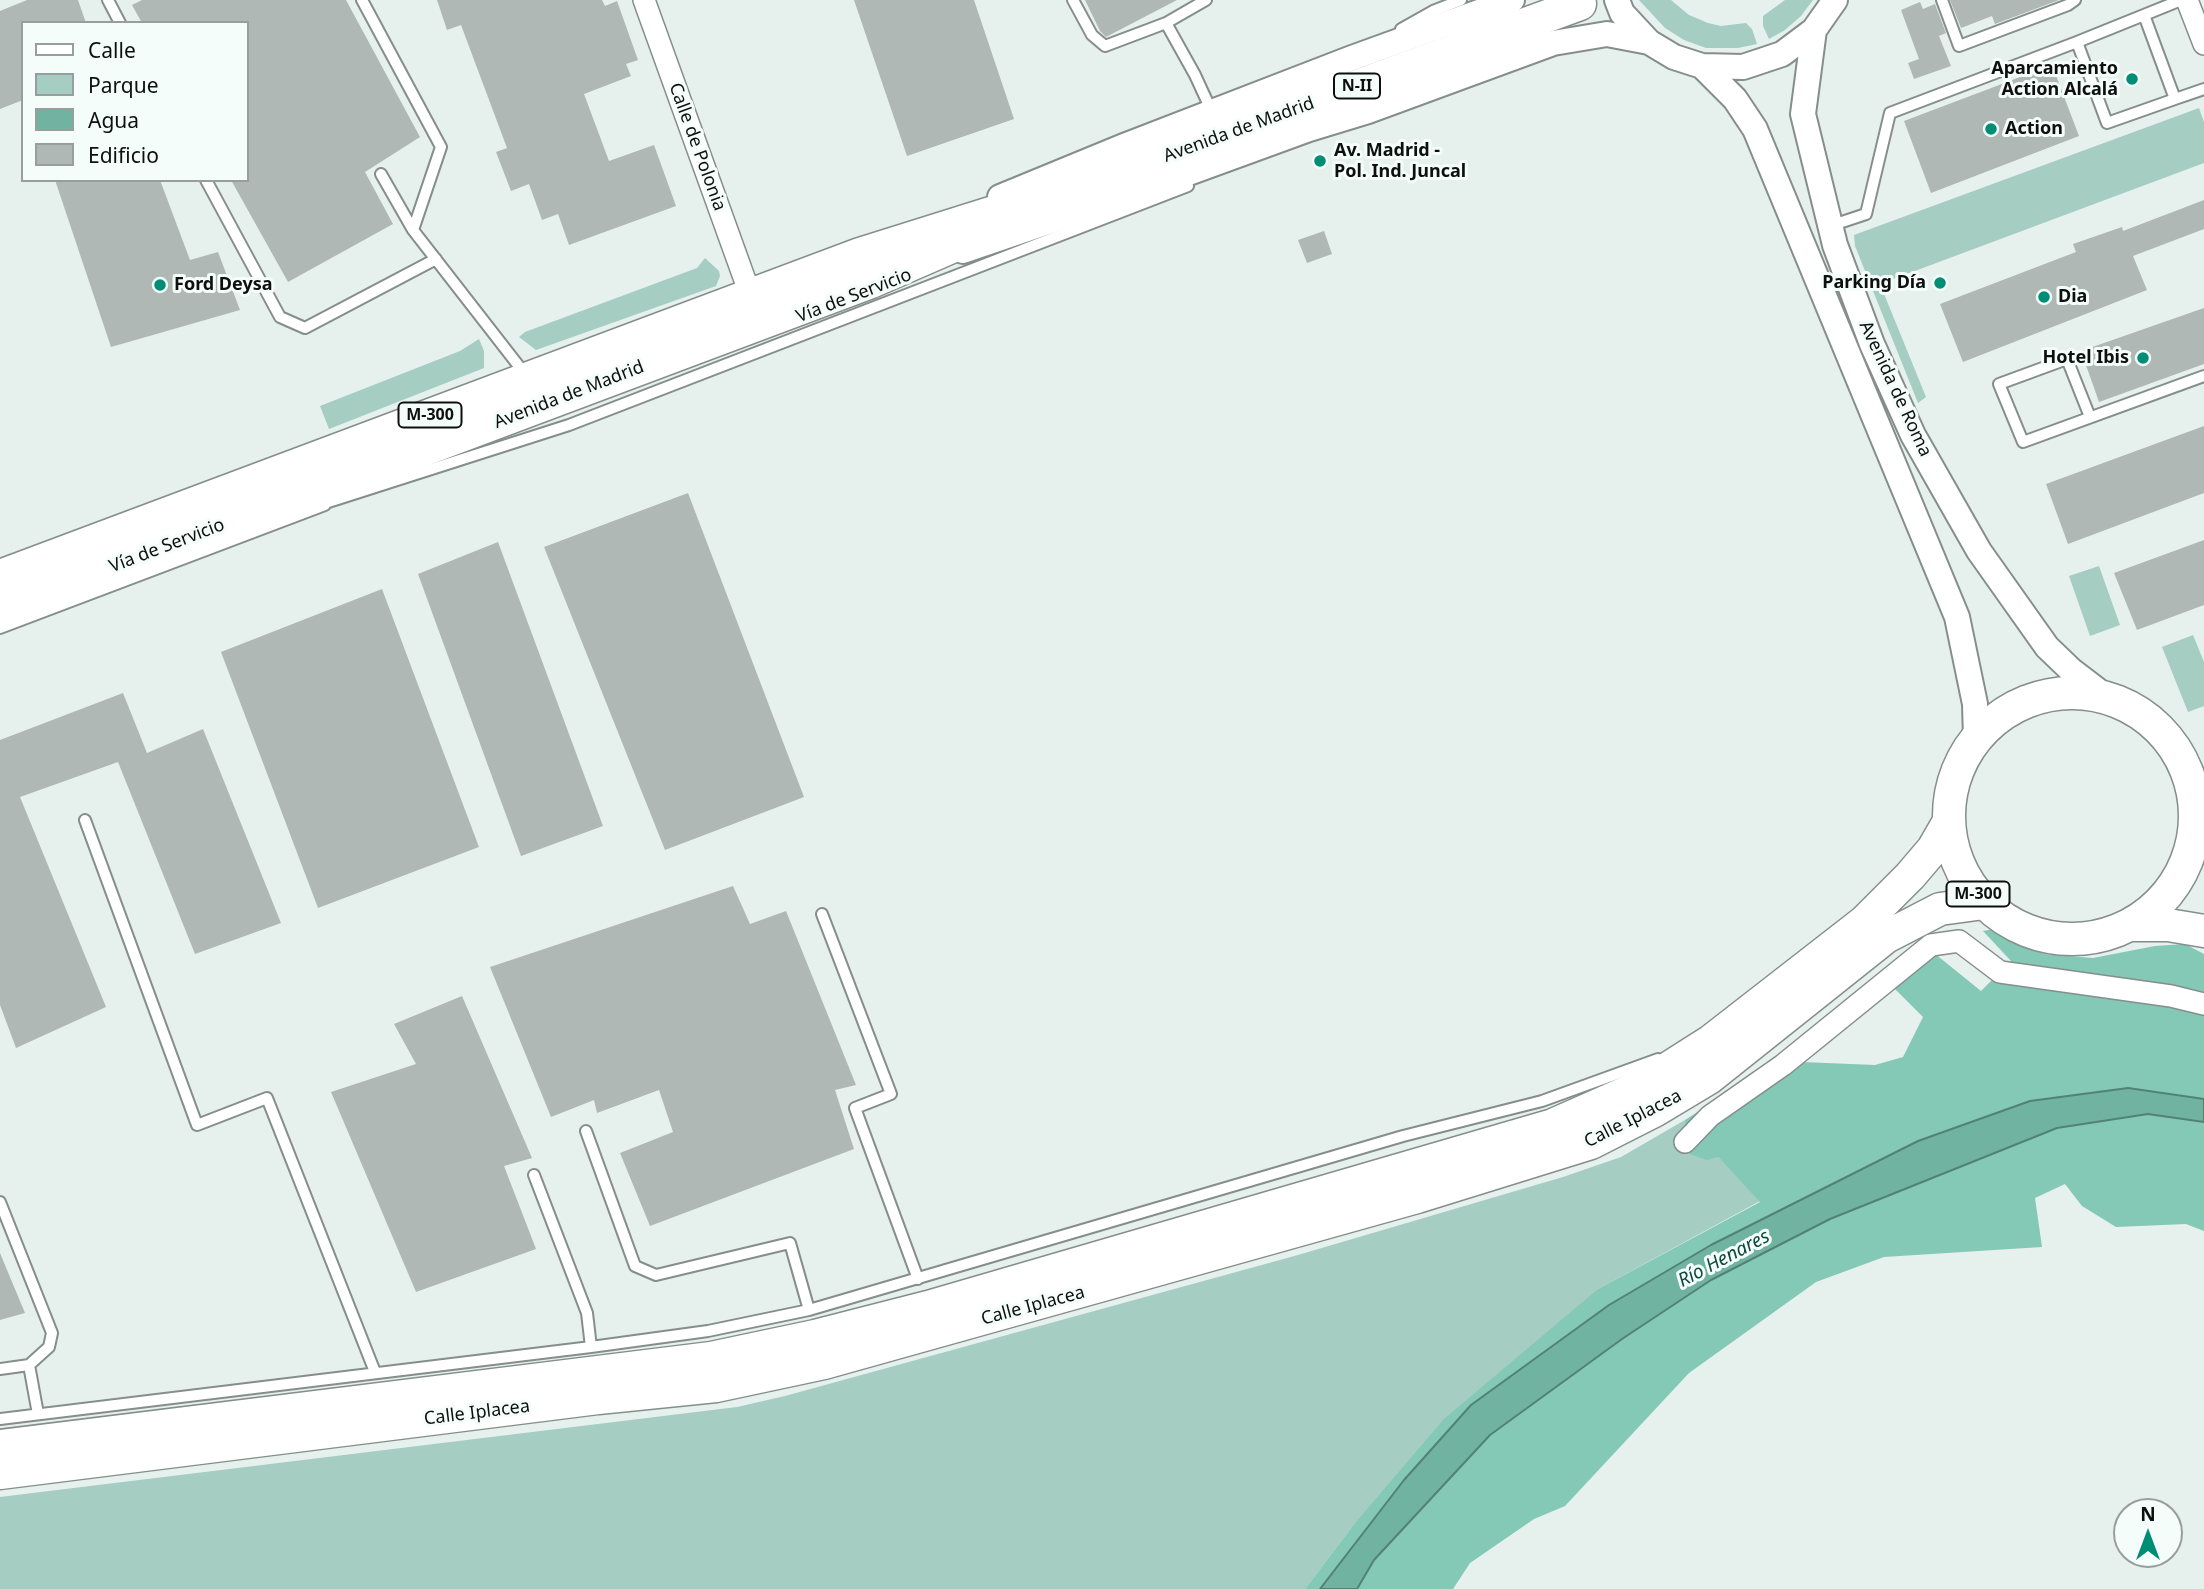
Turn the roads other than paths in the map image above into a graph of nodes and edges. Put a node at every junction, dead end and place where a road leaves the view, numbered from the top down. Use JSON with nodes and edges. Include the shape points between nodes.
{"nodes":[{"id":1,"x":108,"y":0,"type":"edge"},
{"id":2,"x":362,"y":0,"type":"edge"},
{"id":3,"x":644,"y":0,"type":"edge"},
{"id":4,"x":1073,"y":0,"type":"edge"},
{"id":5,"x":1206,"y":0,"type":"edge"},
{"id":6,"x":1461,"y":0,"type":"edge"},
{"id":7,"x":1512,"y":0,"type":"edge"},
{"id":8,"x":1617,"y":0,"type":"edge"},
{"id":9,"x":1835,"y":0,"type":"edge"},
{"id":10,"x":1942,"y":0,"type":"edge"},
{"id":11,"x":2075,"y":0,"type":"edge"},
{"id":12,"x":2181,"y":0,"type":"edge"},
{"id":13,"x":2187,"y":0,"type":"edge"},
{"id":14,"x":1580,"y":4,"type":"dead end"},
{"id":15,"x":2144,"y":15,"type":"junction"},
{"id":16,"x":119,"y":21,"type":"edge"},
{"id":17,"x":1166,"y":23,"type":"junction"},
{"id":18,"x":1814,"y":30,"type":"junction"},
{"id":19,"x":1649,"y":42,"type":"junction"},
{"id":20,"x":2077,"y":42,"type":"junction"},
{"id":21,"x":2204,"y":44,"type":"edge"},
{"id":22,"x":1352,"y":58,"type":"junction"},
{"id":23,"x":1702,"y":66,"type":"junction"},
{"id":24,"x":2204,"y":89,"type":"edge"},
{"id":25,"x":2175,"y":99,"type":"junction"},
{"id":26,"x":1368,"y":111,"type":"junction"},
{"id":27,"x":1212,"y":112,"type":"junction"},
{"id":28,"x":381,"y":174,"type":"dead end"},
{"id":29,"x":207,"y":182,"type":"edge"},
{"id":30,"x":1830,"y":226,"type":"junction"},
{"id":31,"x":413,"y":230,"type":"junction"},
{"id":32,"x":436,"y":259,"type":"junction"},
{"id":33,"x":865,"y":268,"type":"junction"},
{"id":34,"x":750,"y":294,"type":"junction"},
{"id":35,"x":2204,"y":376,"type":"edge"},
{"id":36,"x":529,"y":379,"type":"junction"},
{"id":37,"x":2090,"y":417,"type":"junction"},
{"id":38,"x":347,"y":497,"type":"junction"},
{"id":39,"x":0,"y":576,"type":"edge"},
{"id":40,"x":76,"y":581,"type":"junction"},
{"id":41,"x":0,"y":609,"type":"edge"},
{"id":42,"x":0,"y":628,"type":"edge"},
{"id":43,"x":2105,"y":696,"type":"junction"},
{"id":44,"x":1976,"y":738,"type":"junction"},
{"id":45,"x":2200,"y":809,"type":"edge"},
{"id":46,"x":85,"y":820,"type":"dead end"},
{"id":47,"x":1948,"y":823,"type":"junction"},
{"id":48,"x":1984,"y":902,"type":"junction"},
{"id":49,"x":822,"y":914,"type":"dead end"},
{"id":50,"x":2132,"y":925,"type":"junction"},
{"id":51,"x":2204,"y":931,"type":"edge"},
{"id":52,"x":2204,"y":1004,"type":"edge"},
{"id":53,"x":1711,"y":1041,"type":"junction"},
{"id":54,"x":586,"y":1130,"type":"dead end"},
{"id":55,"x":1685,"y":1142,"type":"dead end"},
{"id":56,"x":534,"y":1175,"type":"dead end"},
{"id":57,"x":0,"y":1202,"type":"edge"},
{"id":58,"x":918,"y":1279,"type":"junction"},
{"id":59,"x":809,"y":1310,"type":"junction"},
{"id":60,"x":591,"y":1347,"type":"junction"},
{"id":61,"x":29,"y":1365,"type":"junction"},
{"id":62,"x":0,"y":1369,"type":"edge"},
{"id":63,"x":375,"y":1372,"type":"junction"},
{"id":64,"x":38,"y":1414,"type":"junction"},
{"id":65,"x":0,"y":1419,"type":"edge"},
{"id":66,"x":0,"y":1446,"type":"edge"},
{"id":67,"x":0,"y":1474,"type":"edge"}],
"edges":[{"from":1,"to":16,"type":"lane"},
{"from":2,"to":31,"type":"lane","via":[[441,147]]},
{"from":3,"to":34,"type":"street","name":"Calle de Polonia"},
{"from":4,"to":17,"type":"lane","via":[[1092,35],[1105,46]]},
{"from":5,"to":17,"type":"lane"},
{"from":6,"to":22,"type":"lane"},
{"from":7,"to":22,"type":"street","number":"M-300"},
{"from":8,"to":19,"type":"street","number":"M-300","via":[[1622,13]]},
{"from":9,"to":18,"type":"street","number":"M-300"},
{"from":10,"to":11,"type":"lane","via":[[1959,46]]},
{"from":12,"to":15,"type":"lane"},
{"from":13,"to":21,"type":"street"},
{"from":14,"to":33,"type":"main road","name":"Avenida de Madrid","number":"N-II"},
{"from":15,"to":20,"type":"lane"},
{"from":15,"to":25,"type":"lane"},
{"from":17,"to":27,"type":"lane"},
{"from":18,"to":23,"type":"street","number":"M-300","via":[[1782,54],[1743,67]]},
{"from":18,"to":30,"type":"street","name":"Avenida de Roma","number":"M-300","via":[[1803,114]]},
{"from":19,"to":23,"type":"street","number":"M-300"},
{"from":19,"to":26,"type":"street","number":"M-300","via":[[1608,34],[1553,43]]},
{"from":20,"to":25,"type":"lane","via":[[2107,124]]},
{"from":20,"to":30,"type":"lane","via":[[1889,113],[1866,214]]},
{"from":22,"to":27,"type":"street","number":"M-300"},
{"from":23,"to":44,"type":"street","name":"Avenida de Roma","number":"M-300","via":[[1735,99],[1755,129],[1957,617],[1975,704]]},
{"from":24,"to":25,"type":"lane"},
{"from":26,"to":33,"type":"street","number":"M-300","via":[[1142,190]]},
{"from":26,"to":38,"type":"lane","name":"Vía de Servicio","number":"M-300","via":[[1147,203],[581,420]]},
{"from":27,"to":33,"type":"street","number":"M-300","via":[[1112,151]]},
{"from":28,"to":31,"type":"lane"},
{"from":29,"to":32,"type":"lane","via":[[280,317],[305,328]]},
{"from":30,"to":43,"type":"street","name":"Avenida de Roma","number":"M-300","via":[[1872,344],[1908,423],[1979,551],[2046,647]]},
{"from":31,"to":32,"type":"lane"},
{"from":32,"to":36,"type":"lane"},
{"from":33,"to":34,"type":"main road","name":"Avenida de Madrid","number":"M-300"},
{"from":33,"to":40,"type":"main road","name":"Avenida de Madrid","number":"M-300"},
{"from":34,"to":36,"type":"main road","name":"Avenida de Madrid","number":"M-300"},
{"from":35,"to":37,"type":"lane"},
{"from":36,"to":39,"type":"main road","name":"Avenida de Madrid","number":"M-300"},
{"from":37,"to":37,"type":"lane","via":[[2067,359],[1999,384],[2023,442]]},
{"from":38,"to":40,"type":"lane","name":"Vía de Servicio","number":"M-300"},
{"from":38,"to":42,"type":"lane","name":"Vía de Servicio","number":"M-300"},
{"from":40,"to":41,"type":"main road","name":"Avenida de Madrid","number":"M-300"},
{"from":43,"to":44,"type":"main road","number":"M-300","via":[[2057,693],[2012,708]]},
{"from":43,"to":45,"type":"main road","number":"M-300","via":[[2139,711],[2167,735],[2187,766]]},
{"from":44,"to":47,"type":"main road","number":"M-300","via":[[1954,778]]},
{"from":45,"to":50,"type":"main road","number":"M-300","via":[[2192,851],[2169,894]]},
{"from":46,"to":63,"type":"lane","via":[[197,1125],[267,1098]]},
{"from":47,"to":48,"type":"main road","number":"M-300","via":[[1966,879]]},
{"from":47,"to":53,"type":"main road","name":"Calle Iplacea","via":[[1933,849],[1864,922]]},
{"from":48,"to":50,"type":"main road","number":"M-300","via":[[2016,926],[2054,938],[2094,938]]},
{"from":48,"to":67,"type":"main road","name":"Calle Iplacea","via":[[1940,909],[1886,937],[1709,1078],[1654,1111],[1591,1143],[1391,1204],[824,1363],[716,1386]]},
{"from":49,"to":58,"type":"lane","via":[[891,1094],[855,1108]]},
{"from":50,"to":51,"type":"main road","number":"M-300"},
{"from":52,"to":55,"type":"street","via":[[2000,972],[1959,941],[1931,945],[1783,1065],[1710,1116]]},
{"from":53,"to":58,"type":"lane","via":[[1542,1101],[1403,1136]]},
{"from":53,"to":66,"type":"main road","name":"Calle Iplacea","via":[[1637,1088],[1553,1125],[815,1336],[685,1361]]},
{"from":54,"to":59,"type":"lane","via":[[635,1266],[656,1275],[790,1243]]},
{"from":56,"to":60,"type":"lane","via":[[587,1313]]},
{"from":57,"to":61,"type":"lane","via":[[52,1333],[49,1347]]},
{"from":58,"to":59,"type":"lane"},
{"from":59,"to":60,"type":"lane","via":[[708,1331]]},
{"from":60,"to":63,"type":"lane"},
{"from":61,"to":62,"type":"lane"},
{"from":61,"to":64,"type":"lane"},
{"from":63,"to":64,"type":"lane"},
{"from":64,"to":65,"type":"lane"}]}
